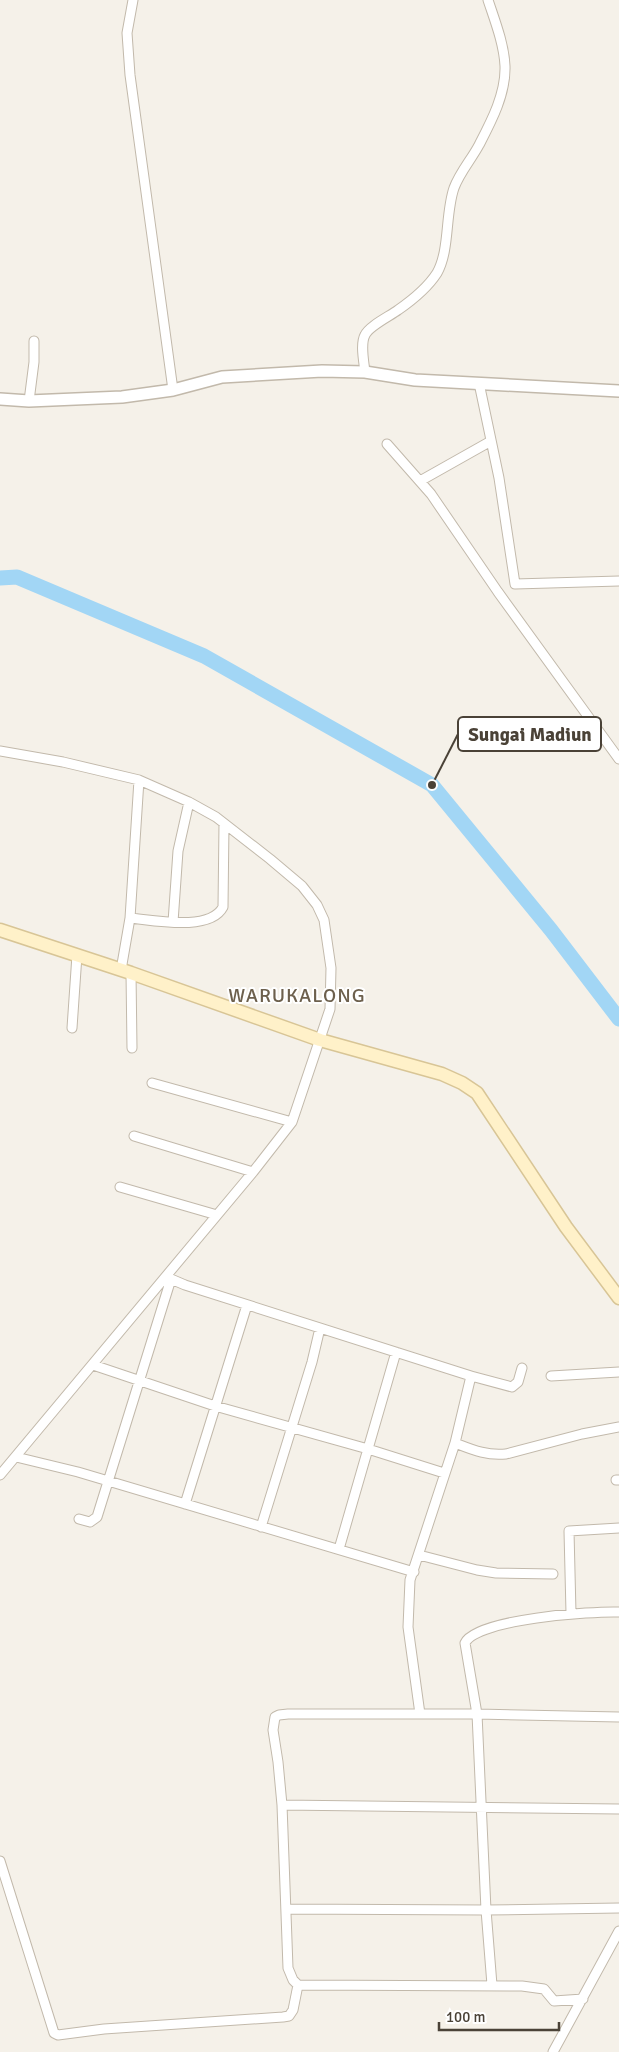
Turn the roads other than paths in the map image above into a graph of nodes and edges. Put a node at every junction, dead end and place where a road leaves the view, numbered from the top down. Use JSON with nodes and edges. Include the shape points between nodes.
{"nodes":[{"id":1,"x":134,"y":0,"type":"edge"},
{"id":2,"x":488,"y":0,"type":"edge"},
{"id":3,"x":34,"y":341,"type":"dead end"},
{"id":4,"x":365,"y":372,"type":"junction"},
{"id":5,"x":479,"y":383,"type":"junction"},
{"id":6,"x":173,"y":390,"type":"junction"},
{"id":7,"x":619,"y":391,"type":"edge"},
{"id":8,"x":0,"y":399,"type":"edge"},
{"id":9,"x":29,"y":401,"type":"junction"},
{"id":10,"x":491,"y":441,"type":"junction"},
{"id":11,"x":387,"y":444,"type":"dead end"},
{"id":12,"x":420,"y":481,"type":"junction"},
{"id":13,"x":619,"y":581,"type":"edge"},
{"id":14,"x":0,"y":751,"type":"edge"},
{"id":15,"x":616,"y":751,"type":"edge"},
{"id":16,"x":619,"y":759,"type":"edge"},
{"id":17,"x":139,"y":780,"type":"junction"},
{"id":18,"x":189,"y":802,"type":"junction"},
{"id":19,"x":224,"y":824,"type":"junction"},
{"id":20,"x":130,"y":918,"type":"junction"},
{"id":21,"x":173,"y":922,"type":"junction"},
{"id":22,"x":0,"y":930,"type":"edge"},
{"id":23,"x":77,"y":955,"type":"junction"},
{"id":24,"x":126,"y":971,"type":"junction"},
{"id":25,"x":72,"y":1028,"type":"dead end"},
{"id":26,"x":320,"y":1040,"type":"junction"},
{"id":27,"x":132,"y":1048,"type":"dead end"},
{"id":28,"x":152,"y":1083,"type":"dead end"},
{"id":29,"x":292,"y":1122,"type":"junction"},
{"id":30,"x":134,"y":1136,"type":"dead end"},
{"id":31,"x":253,"y":1172,"type":"junction"},
{"id":32,"x":120,"y":1187,"type":"dead end"},
{"id":33,"x":217,"y":1215,"type":"junction"},
{"id":34,"x":169,"y":1278,"type":"junction"},
{"id":35,"x":619,"y":1298,"type":"edge"},
{"id":36,"x":247,"y":1304,"type":"junction"},
{"id":37,"x":320,"y":1328,"type":"junction"},
{"id":38,"x":396,"y":1352,"type":"junction"},
{"id":39,"x":93,"y":1365,"type":"junction"},
{"id":40,"x":522,"y":1368,"type":"dead end"},
{"id":41,"x":619,"y":1372,"type":"edge"},
{"id":42,"x":472,"y":1376,"type":"junction"},
{"id":43,"x":551,"y":1376,"type":"dead end"},
{"id":44,"x":141,"y":1381,"type":"junction"},
{"id":45,"x":215,"y":1406,"type":"junction"},
{"id":46,"x":292,"y":1427,"type":"junction"},
{"id":47,"x":619,"y":1427,"type":"edge"},
{"id":48,"x":455,"y":1443,"type":"junction"},
{"id":49,"x":368,"y":1449,"type":"junction"},
{"id":50,"x":16,"y":1457,"type":"junction"},
{"id":51,"x":444,"y":1473,"type":"junction"},
{"id":52,"x":0,"y":1475,"type":"edge"},
{"id":53,"x":108,"y":1482,"type":"junction"},
{"id":54,"x":186,"y":1504,"type":"junction"},
{"id":55,"x":79,"y":1519,"type":"dead end"},
{"id":56,"x":261,"y":1527,"type":"junction"},
{"id":57,"x":619,"y":1528,"type":"edge"},
{"id":58,"x":339,"y":1549,"type":"junction"},
{"id":59,"x":419,"y":1555,"type":"junction"},
{"id":60,"x":414,"y":1572,"type":"junction"},
{"id":61,"x":553,"y":1574,"type":"dead end"},
{"id":62,"x":619,"y":1612,"type":"edge"},
{"id":63,"x":571,"y":1613,"type":"junction"},
{"id":64,"x":420,"y":1714,"type":"junction"},
{"id":65,"x":477,"y":1714,"type":"junction"},
{"id":66,"x":619,"y":1717,"type":"edge"},
{"id":67,"x":282,"y":1805,"type":"junction"},
{"id":68,"x":480,"y":1807,"type":"junction"},
{"id":69,"x":619,"y":1809,"type":"edge"},
{"id":70,"x":0,"y":1861,"type":"edge"},
{"id":71,"x":619,"y":1908,"type":"edge"},
{"id":72,"x":286,"y":1909,"type":"junction"},
{"id":73,"x":486,"y":1910,"type":"junction"},
{"id":74,"x":619,"y":1931,"type":"edge"},
{"id":75,"x":492,"y":1984,"type":"junction"},
{"id":76,"x":298,"y":1985,"type":"junction"},
{"id":77,"x":583,"y":2000,"type":"junction"},
{"id":78,"x":553,"y":2052,"type":"edge"}],
"edges":[{"from":1,"to":6,"type":"street","via":[[128,33],[130,75]]},
{"from":2,"to":4,"type":"street","via":[[504,54],[505,77],[500,97],[490,124],[454,188],[441,264],[436,274],[400,309],[365,333]]},
{"from":3,"to":9,"type":"street"},
{"from":4,"to":5,"type":"street","via":[[415,380]]},
{"from":4,"to":6,"type":"street","via":[[322,371],[222,377]]},
{"from":5,"to":7,"type":"street"},
{"from":5,"to":10,"type":"street"},
{"from":6,"to":9,"type":"street","via":[[122,397]]},
{"from":8,"to":9,"type":"street"},
{"from":10,"to":12,"type":"street"},
{"from":10,"to":13,"type":"street","via":[[515,584]]},
{"from":11,"to":12,"type":"street"},
{"from":12,"to":15,"type":"street"},
{"from":14,"to":17,"type":"street"},
{"from":15,"to":16,"type":"street"},
{"from":17,"to":18,"type":"street"},
{"from":17,"to":20,"type":"street"},
{"from":18,"to":19,"type":"street"},
{"from":18,"to":21,"type":"street","via":[[178,851]]},
{"from":19,"to":21,"type":"street","via":[[223,907],[216,917],[209,920]]},
{"from":19,"to":26,"type":"street","via":[[302,886],[324,920],[331,968],[330,1009]]},
{"from":20,"to":21,"type":"street"},
{"from":20,"to":24,"type":"street"},
{"from":22,"to":23,"type":"main road"},
{"from":23,"to":24,"type":"main road"},
{"from":23,"to":25,"type":"street"},
{"from":24,"to":26,"type":"main road"},
{"from":24,"to":27,"type":"street"},
{"from":26,"to":29,"type":"street"},
{"from":26,"to":35,"type":"main road","via":[[442,1074],[477,1093],[566,1227]]},
{"from":28,"to":29,"type":"street"},
{"from":29,"to":31,"type":"street"},
{"from":30,"to":31,"type":"street"},
{"from":31,"to":33,"type":"street"},
{"from":32,"to":33,"type":"street"},
{"from":33,"to":34,"type":"street"},
{"from":34,"to":36,"type":"street"},
{"from":34,"to":39,"type":"street"},
{"from":34,"to":44,"type":"street"},
{"from":36,"to":37,"type":"street"},
{"from":36,"to":45,"type":"street"},
{"from":37,"to":38,"type":"street"},
{"from":37,"to":46,"type":"street"},
{"from":38,"to":42,"type":"street"},
{"from":38,"to":49,"type":"street"},
{"from":39,"to":44,"type":"street"},
{"from":39,"to":50,"type":"street"},
{"from":40,"to":42,"type":"street","via":[[518,1382],[512,1387]]},
{"from":41,"to":43,"type":"street"},
{"from":42,"to":48,"type":"street"},
{"from":44,"to":45,"type":"street"},
{"from":44,"to":53,"type":"street"},
{"from":45,"to":46,"type":"street"},
{"from":45,"to":54,"type":"street"},
{"from":46,"to":49,"type":"street"},
{"from":46,"to":56,"type":"street"},
{"from":47,"to":48,"type":"street","via":[[506,1454],[483,1454]]},
{"from":48,"to":51,"type":"street"},
{"from":49,"to":51,"type":"street"},
{"from":49,"to":58,"type":"street"},
{"from":50,"to":52,"type":"street"},
{"from":50,"to":53,"type":"street"},
{"from":51,"to":59,"type":"street"},
{"from":53,"to":54,"type":"street"},
{"from":53,"to":55,"type":"street","via":[[94,1522]]},
{"from":54,"to":56,"type":"street"},
{"from":56,"to":58,"type":"street"},
{"from":57,"to":63,"type":"street","via":[[569,1530]]},
{"from":58,"to":60,"type":"street"},
{"from":59,"to":60,"type":"street"},
{"from":59,"to":61,"type":"street","via":[[496,1573]]},
{"from":60,"to":64,"type":"street","via":[[410,1580],[408,1627]]},
{"from":62,"to":63,"type":"street"},
{"from":63,"to":65,"type":"street","via":[[494,1626],[467,1638],[465,1651]]},
{"from":64,"to":65,"type":"street"},
{"from":64,"to":67,"type":"street","via":[[279,1714],[275,1717],[273,1730]]},
{"from":65,"to":66,"type":"street"},
{"from":65,"to":68,"type":"street"},
{"from":67,"to":68,"type":"street"},
{"from":67,"to":72,"type":"street"},
{"from":68,"to":69,"type":"street"},
{"from":68,"to":73,"type":"street"},
{"from":70,"to":76,"type":"street","via":[[54,2034],[289,2016]]},
{"from":71,"to":73,"type":"street"},
{"from":72,"to":73,"type":"street"},
{"from":72,"to":76,"type":"street","via":[[288,1968]]},
{"from":73,"to":75,"type":"street"},
{"from":74,"to":77,"type":"street"},
{"from":75,"to":76,"type":"street"},
{"from":75,"to":77,"type":"street","via":[[544,1989],[557,2001]]},
{"from":77,"to":78,"type":"street"}]}
